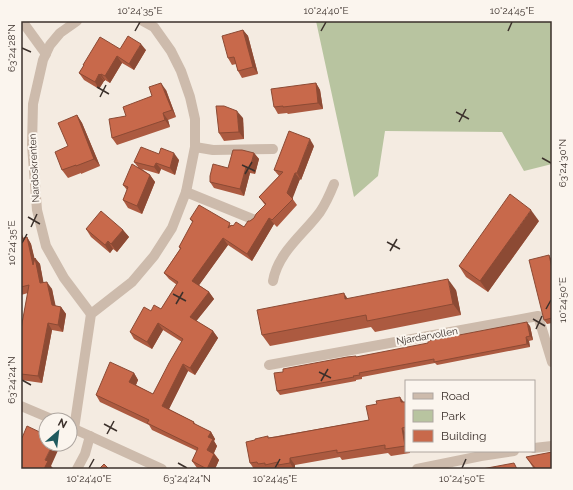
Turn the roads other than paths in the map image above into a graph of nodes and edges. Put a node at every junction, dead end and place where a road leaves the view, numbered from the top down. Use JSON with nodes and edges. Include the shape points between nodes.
{"nodes":[{"id":1,"x":22,"y":21,"type":"edge"},
{"id":2,"x":77,"y":21,"type":"edge"},
{"id":3,"x":143,"y":21,"type":"edge"},
{"id":4,"x":46,"y":54,"type":"junction"},
{"id":5,"x":195,"y":147,"type":"junction"},
{"id":6,"x":273,"y":149,"type":"dead end"},
{"id":7,"x":334,"y":184,"type":"dead end"},
{"id":8,"x":186,"y":192,"type":"junction"},
{"id":9,"x":255,"y":220,"type":"edge"},
{"id":10,"x":274,"y":281,"type":"dead end"},
{"id":11,"x":91,"y":314,"type":"junction"},
{"id":12,"x":552,"y":362,"type":"edge"},
{"id":13,"x":269,"y":365,"type":"dead end"},
{"id":14,"x":21,"y":406,"type":"edge"},
{"id":15,"x":75,"y":412,"type":"edge"},
{"id":16,"x":38,"y":413,"type":"edge"},
{"id":17,"x":78,"y":431,"type":"edge"},
{"id":18,"x":90,"y":436,"type":"junction"},
{"id":19,"x":552,"y":446,"type":"edge"},
{"id":20,"x":535,"y":448,"type":"edge"},
{"id":21,"x":507,"y":452,"type":"edge"},
{"id":22,"x":77,"y":469,"type":"edge"},
{"id":23,"x":162,"y":469,"type":"edge"},
{"id":24,"x":417,"y":469,"type":"edge"}],
"edges":[{"from":1,"to":4,"type":"street"},
{"from":2,"to":4,"type":"street","name":"Nardoskrenten","via":[[60,33]]},
{"from":3,"to":5,"type":"street","via":[[154,27],[181,71],[195,119]]},
{"from":4,"to":11,"type":"street","name":"Nardoskrenten","via":[[33,104],[32,144],[37,210],[46,246],[64,278]]},
{"from":5,"to":6,"type":"street","via":[[213,150]]},
{"from":5,"to":8,"type":"street"},
{"from":7,"to":10,"type":"street","via":[[320,212],[293,242],[278,266]]},
{"from":8,"to":9,"type":"street"},
{"from":8,"to":11,"type":"street","via":[[172,228],[154,256],[132,282]]},
{"from":11,"to":15,"type":"street"},
{"from":12,"to":13,"type":"street","name":"Njardarvollen","via":[[538,316]]},
{"from":14,"to":16,"type":"street"},
{"from":17,"to":18,"type":"street"},
{"from":18,"to":22,"type":"street"},
{"from":18,"to":23,"type":"street"},
{"from":19,"to":20,"type":"street"},
{"from":21,"to":24,"type":"street"}]}
